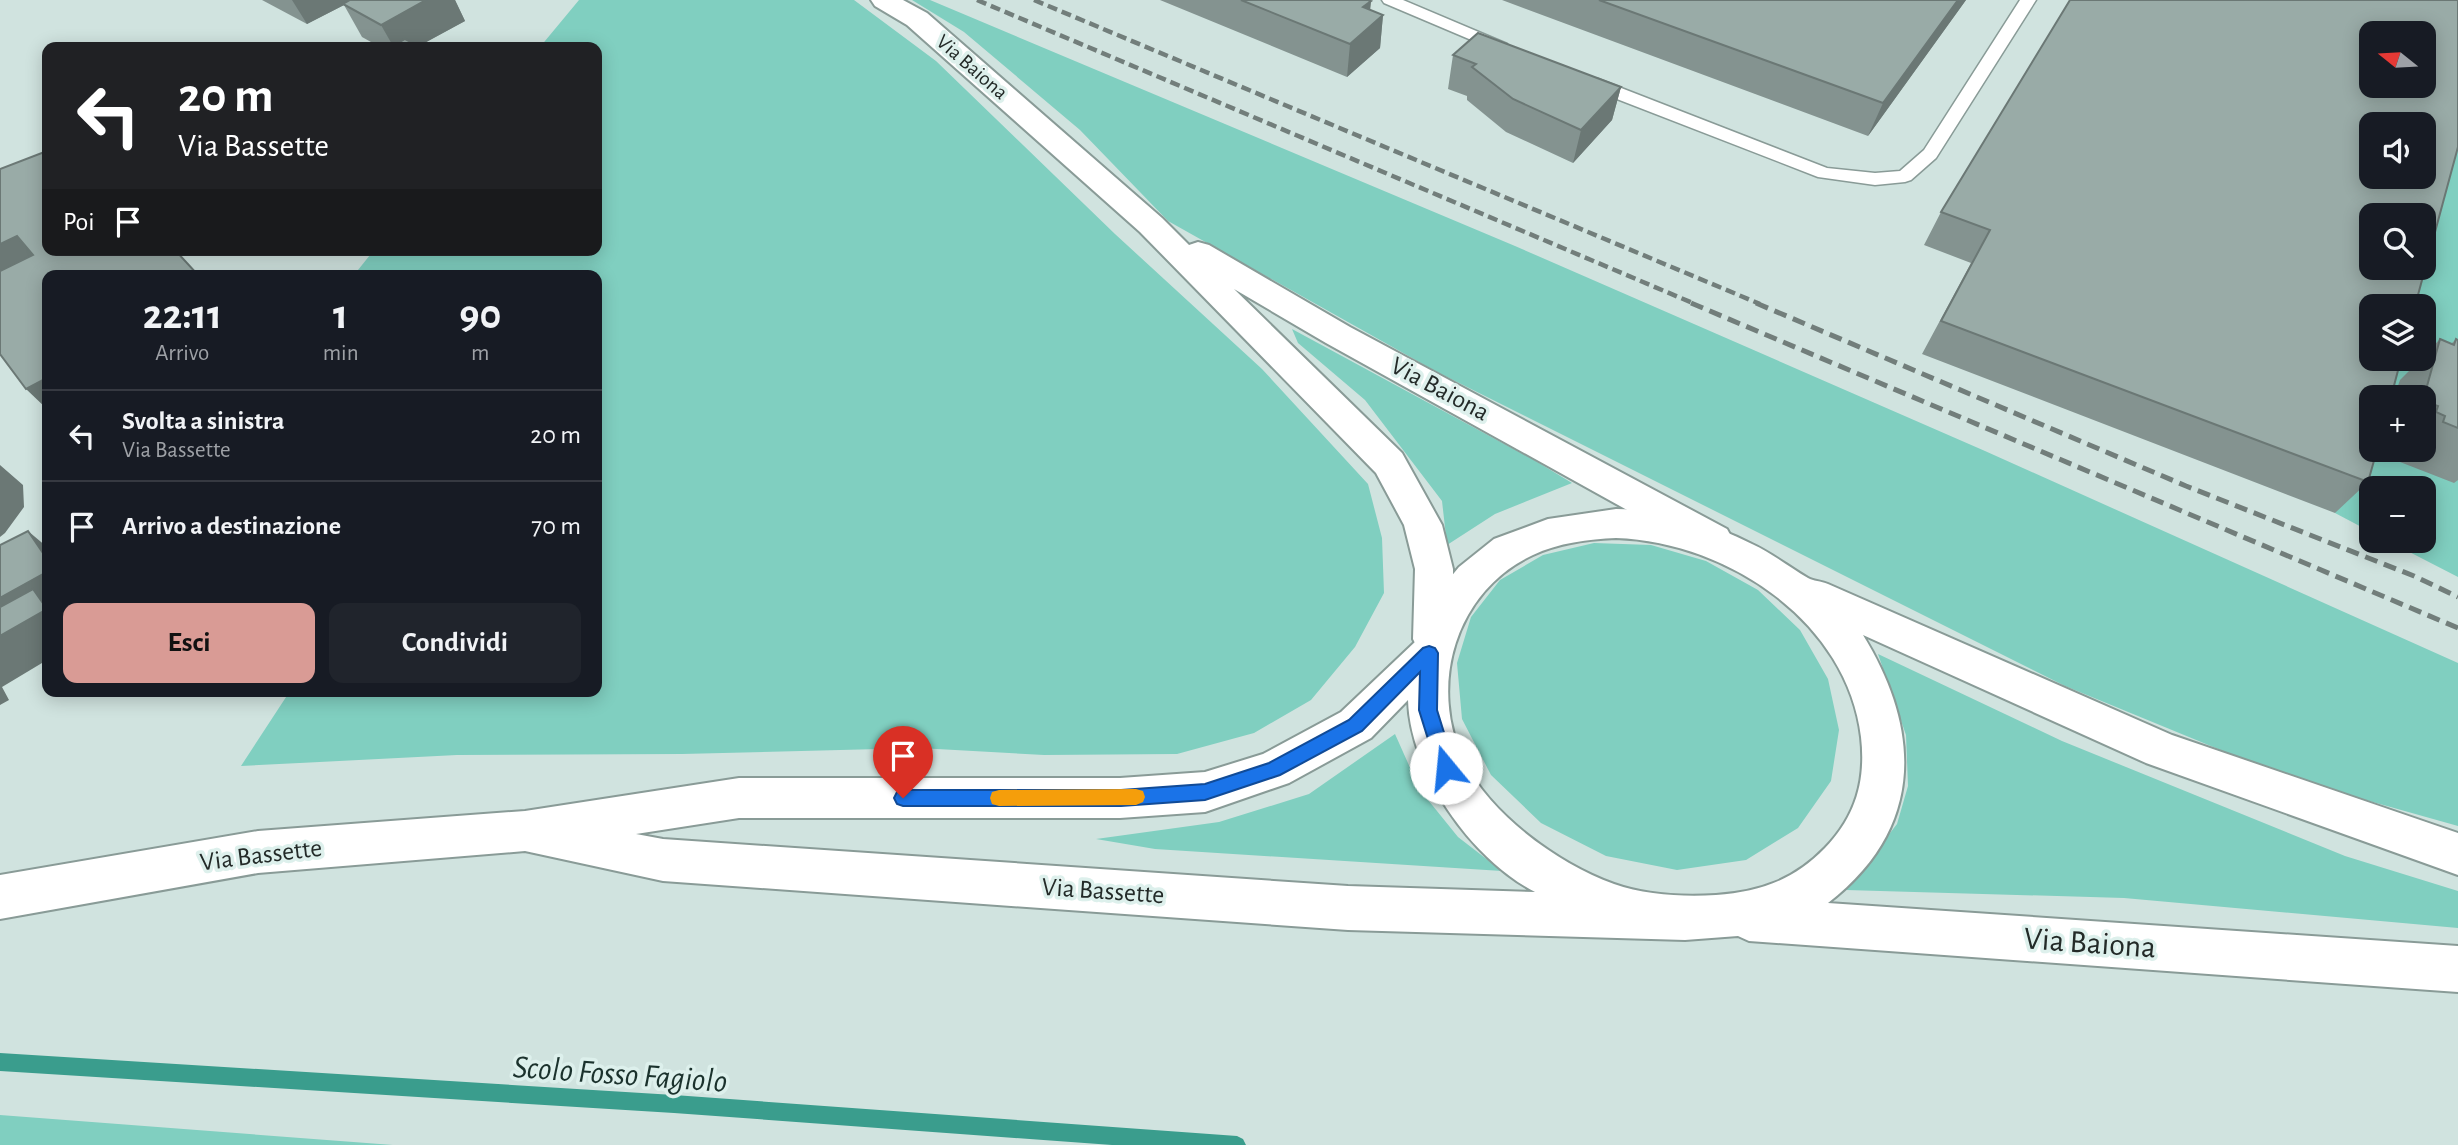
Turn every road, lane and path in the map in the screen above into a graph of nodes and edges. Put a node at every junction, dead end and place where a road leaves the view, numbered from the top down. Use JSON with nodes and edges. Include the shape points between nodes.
{"nodes":[{"id":1,"x":884,"y":0,"type":"edge"},
{"id":2,"x":1390,"y":0,"type":"edge"},
{"id":3,"x":2028,"y":0,"type":"edge"},
{"id":4,"x":1520,"y":54,"type":"edge"},
{"id":5,"x":1581,"y":79,"type":"edge"},
{"id":6,"x":1151,"y":225,"type":"junction"},
{"id":7,"x":1731,"y":549,"type":"junction"},
{"id":8,"x":1789,"y":583,"type":"junction"},
{"id":9,"x":1431,"y":646,"type":"junction"},
{"id":10,"x":525,"y":831,"type":"junction"},
{"id":11,"x":2458,"y":854,"type":"edge"},
{"id":12,"x":0,"y":897,"type":"edge"},
{"id":13,"x":1704,"y":918,"type":"junction"},
{"id":14,"x":2458,"y":969,"type":"edge"}],
"edges":[{"from":1,"to":6,"type":"main road","name":"Via Baiona","via":[[917,19]]},
{"from":2,"to":4,"type":"lane"},
{"from":3,"to":5,"type":"lane","via":[[1930,153],[1905,176],[1875,179],[1824,173]]},
{"from":6,"to":7,"type":"main road","name":"Via Baiona","via":[[1338,335]]},
{"from":6,"to":9,"type":"main road","name":"Via Baiona","via":[[1389,463],[1423,525],[1434,569]]},
{"from":7,"to":8,"type":"main road"},
{"from":7,"to":9,"type":"main road","via":[[1670,530],[1620,525],[1549,533],[1498,556],[1458,592]]},
{"from":8,"to":11,"type":"main road","via":[[2161,751]]},
{"from":8,"to":13,"type":"main road","via":[[1832,624],[1865,672],[1883,725],[1885,778],[1869,829],[1834,872],[1784,903]]},
{"from":9,"to":10,"type":"main road","name":"Via Bassette","via":[[1356,725],[1274,770],[1205,792],[1121,798],[740,798]]},
{"from":9,"to":13,"type":"main road","name":"Via Baiona","via":[[1428,710],[1446,768],[1485,824],[1541,872],[1611,904]]},
{"from":10,"to":12,"type":"main road","name":"Via Bassette","via":[[258,852]]},
{"from":10,"to":13,"type":"main road","name":"Via Bassette","via":[[676,861],[1348,908]]},
{"from":13,"to":14,"type":"main road","name":"Via Baiona"}]}
